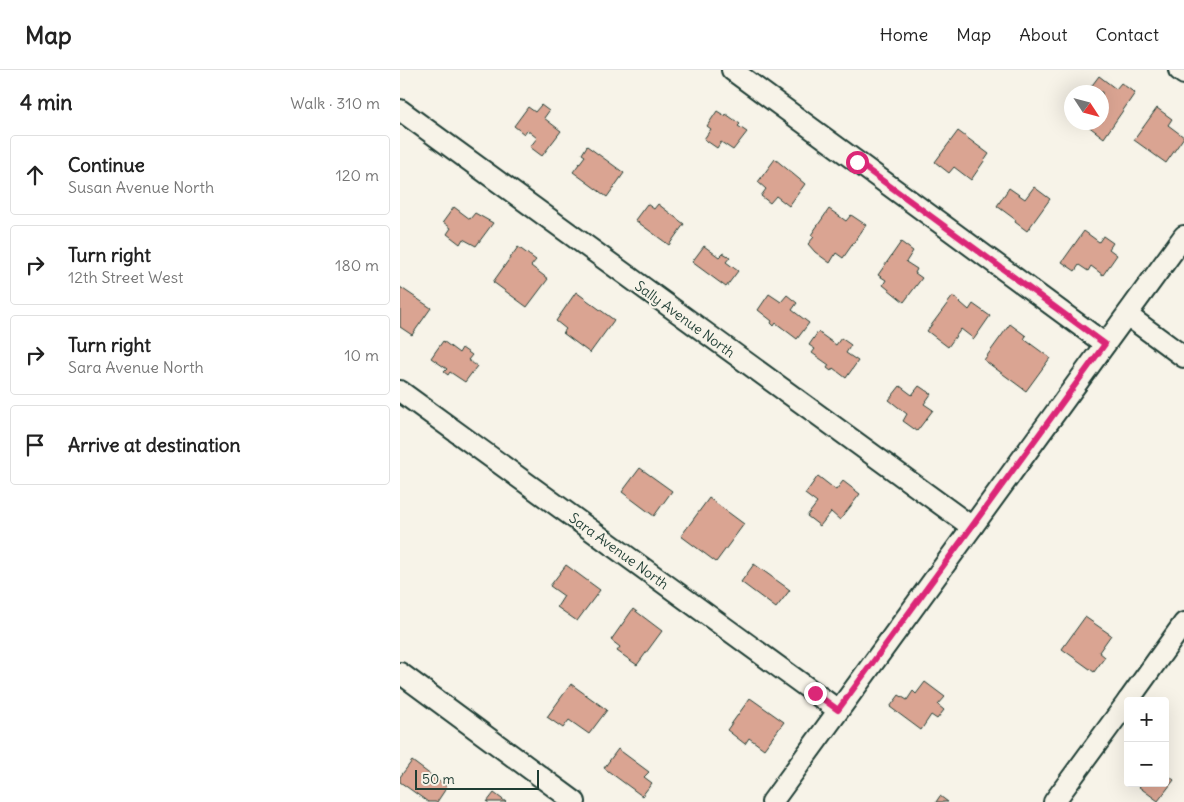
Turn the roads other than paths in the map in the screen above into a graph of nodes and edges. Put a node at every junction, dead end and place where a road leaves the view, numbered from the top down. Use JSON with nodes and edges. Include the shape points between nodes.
{"nodes":[{"id":1,"x":1179,"y":70,"type":"edge"},
{"id":2,"x":739,"y":72,"type":"edge"},
{"id":3,"x":1184,"y":74,"type":"edge"},
{"id":4,"x":400,"y":110,"type":"edge"},
{"id":5,"x":1184,"y":236,"type":"edge"},
{"id":6,"x":1127,"y":315,"type":"junction"},
{"id":7,"x":1105,"y":344,"type":"junction"},
{"id":8,"x":1184,"y":358,"type":"edge"},
{"id":9,"x":400,"y":391,"type":"edge"},
{"id":10,"x":972,"y":527,"type":"junction"},
{"id":11,"x":1184,"y":623,"type":"edge"},
{"id":12,"x":400,"y":673,"type":"edge"},
{"id":13,"x":1131,"y":697,"type":"edge"},
{"id":14,"x":1124,"y":706,"type":"edge"},
{"id":15,"x":838,"y":710,"type":"junction"},
{"id":16,"x":574,"y":802,"type":"edge"},
{"id":17,"x":772,"y":802,"type":"edge"},
{"id":18,"x":1054,"y":802,"type":"edge"}],
"edges":[{"from":1,"to":3,"type":"street"},
{"from":2,"to":7,"type":"street"},
{"from":4,"to":10,"type":"street","name":"Sally Avenue North"},
{"from":5,"to":6,"type":"street"},
{"from":6,"to":7,"type":"street"},
{"from":6,"to":8,"type":"street"},
{"from":7,"to":10,"type":"street"},
{"from":9,"to":15,"type":"street","name":"Sara Avenue North"},
{"from":10,"to":15,"type":"street"},
{"from":11,"to":13,"type":"street"},
{"from":12,"to":16,"type":"street"},
{"from":14,"to":18,"type":"street"},
{"from":15,"to":17,"type":"street"}]}
